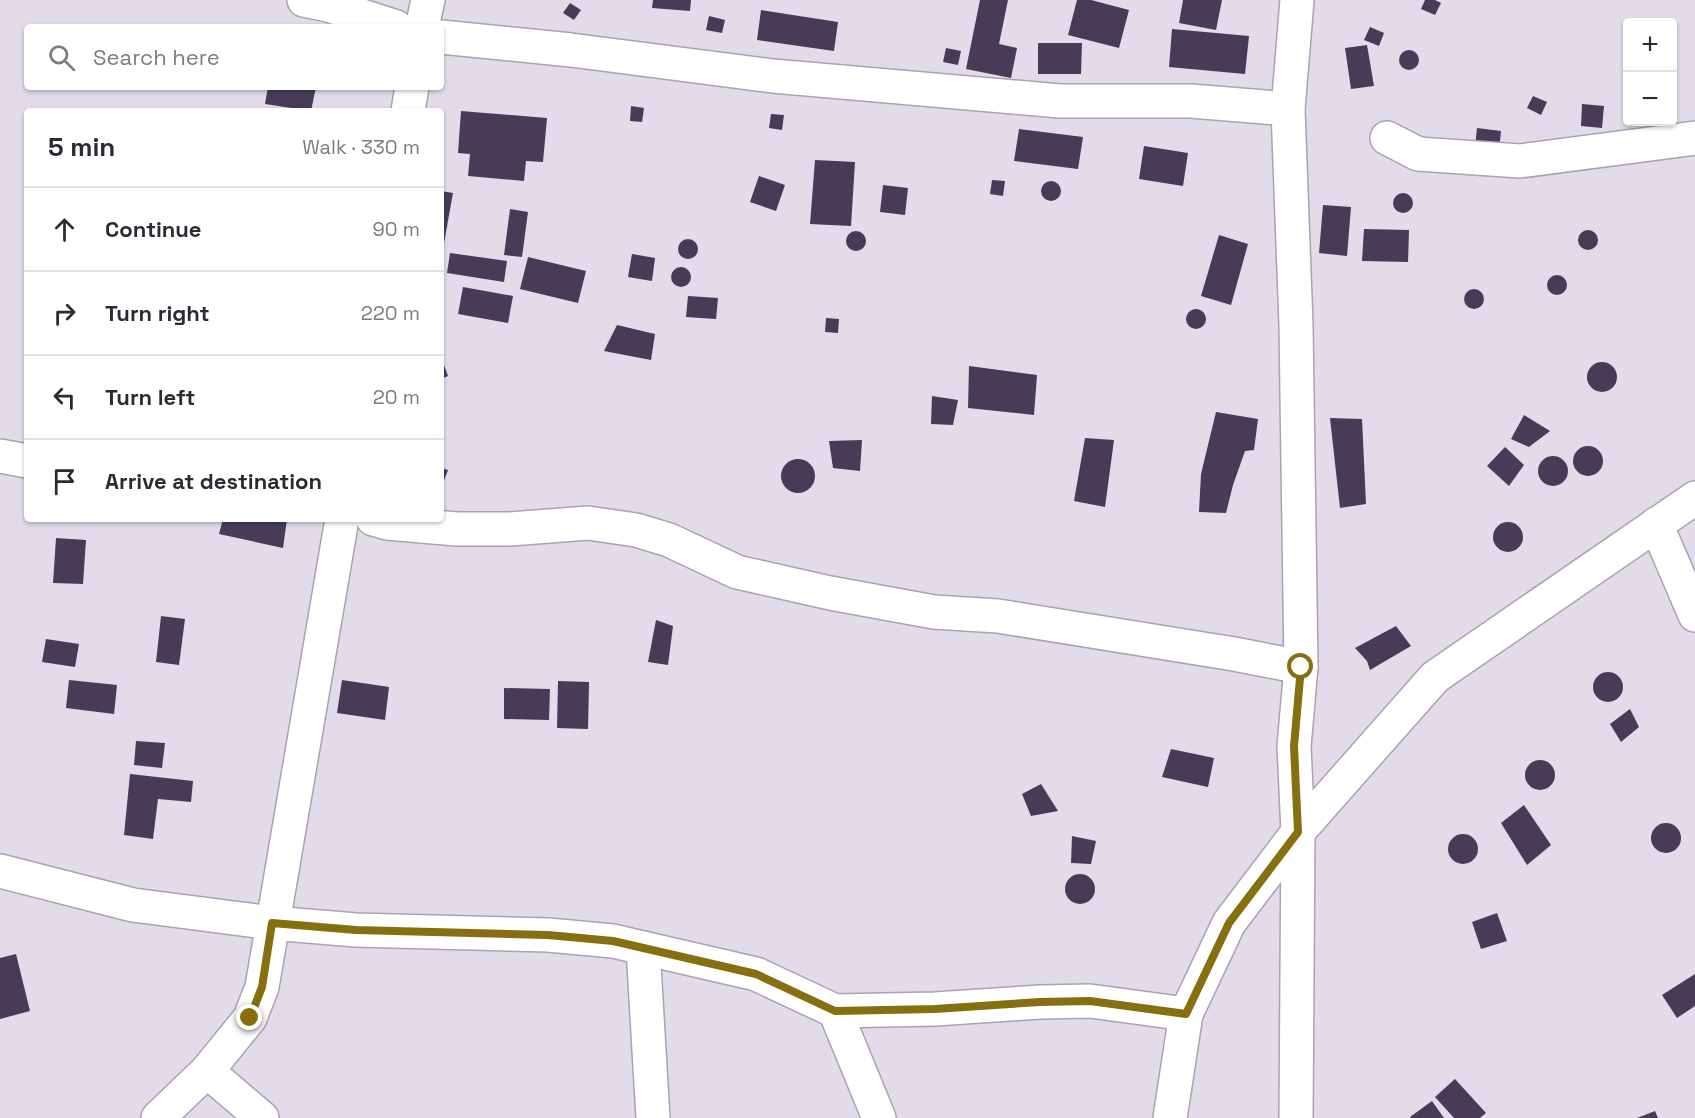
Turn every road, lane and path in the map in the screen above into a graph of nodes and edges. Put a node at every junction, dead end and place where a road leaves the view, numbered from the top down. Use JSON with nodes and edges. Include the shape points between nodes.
{"nodes":[{"id":1,"x":304,"y":0,"type":"edge"},
{"id":2,"x":428,"y":0,"type":"edge"},
{"id":3,"x":1297,"y":0,"type":"edge"},
{"id":4,"x":387,"y":24,"type":"edge"},
{"id":5,"x":423,"y":24,"type":"edge"},
{"id":6,"x":444,"y":37,"type":"edge"},
{"id":7,"x":412,"y":90,"type":"edge"},
{"id":8,"x":408,"y":108,"type":"edge"},
{"id":9,"x":1288,"y":109,"type":"junction"},
{"id":10,"x":1387,"y":138,"type":"dead end"},
{"id":11,"x":1695,"y":138,"type":"edge"},
{"id":12,"x":0,"y":456,"type":"edge"},
{"id":13,"x":24,"y":460,"type":"edge"},
{"id":14,"x":1695,"y":498,"type":"edge"},
{"id":15,"x":341,"y":522,"type":"edge"},
{"id":16,"x":384,"y":522,"type":"edge"},
{"id":17,"x":1656,"y":524,"type":"junction"},
{"id":18,"x":1695,"y":615,"type":"edge"},
{"id":19,"x":1301,"y":667,"type":"junction"},
{"id":20,"x":1298,"y":832,"type":"junction"},
{"id":21,"x":0,"y":871,"type":"edge"},
{"id":22,"x":272,"y":923,"type":"junction"},
{"id":23,"x":643,"y":948,"type":"junction"},
{"id":24,"x":835,"y":1011,"type":"junction"},
{"id":25,"x":1186,"y":1014,"type":"junction"},
{"id":26,"x":207,"y":1071,"type":"junction"},
{"id":27,"x":158,"y":1118,"type":"edge"},
{"id":28,"x":262,"y":1118,"type":"edge"},
{"id":29,"x":654,"y":1118,"type":"edge"},
{"id":30,"x":879,"y":1118,"type":"edge"},
{"id":31,"x":1170,"y":1118,"type":"edge"},
{"id":32,"x":1296,"y":1118,"type":"edge"}],
"edges":[{"from":1,"to":4,"type":"street"},
{"from":2,"to":5,"type":"street"},
{"from":3,"to":9,"type":"street"},
{"from":6,"to":9,"type":"street","via":[[773,76],[1060,101],[1191,101]]},
{"from":7,"to":8,"type":"street"},
{"from":9,"to":19,"type":"street"},
{"from":10,"to":11,"type":"street","via":[[1418,154],[1520,161]]},
{"from":12,"to":13,"type":"street"},
{"from":14,"to":17,"type":"street"},
{"from":15,"to":22,"type":"street"},
{"from":16,"to":19,"type":"street","via":[[457,529],[588,523],[636,530],[669,540],[737,572],[830,593],[934,612],[998,616]]},
{"from":17,"to":18,"type":"street"},
{"from":17,"to":20,"type":"street","via":[[1435,677]]},
{"from":19,"to":20,"type":"street","via":[[1294,746]]},
{"from":20,"to":25,"type":"street","via":[[1229,923]]},
{"from":20,"to":32,"type":"street"},
{"from":21,"to":22,"type":"street","via":[[133,905]]},
{"from":22,"to":23,"type":"street","via":[[356,930],[548,935]]},
{"from":22,"to":26,"type":"street","via":[[262,987],[250,1018]]},
{"from":23,"to":24,"type":"street","via":[[756,974]]},
{"from":23,"to":29,"type":"street"},
{"from":24,"to":25,"type":"street","via":[[1090,1001]]},
{"from":24,"to":30,"type":"street"},
{"from":25,"to":31,"type":"street"},
{"from":26,"to":27,"type":"street"},
{"from":26,"to":28,"type":"street"}]}
